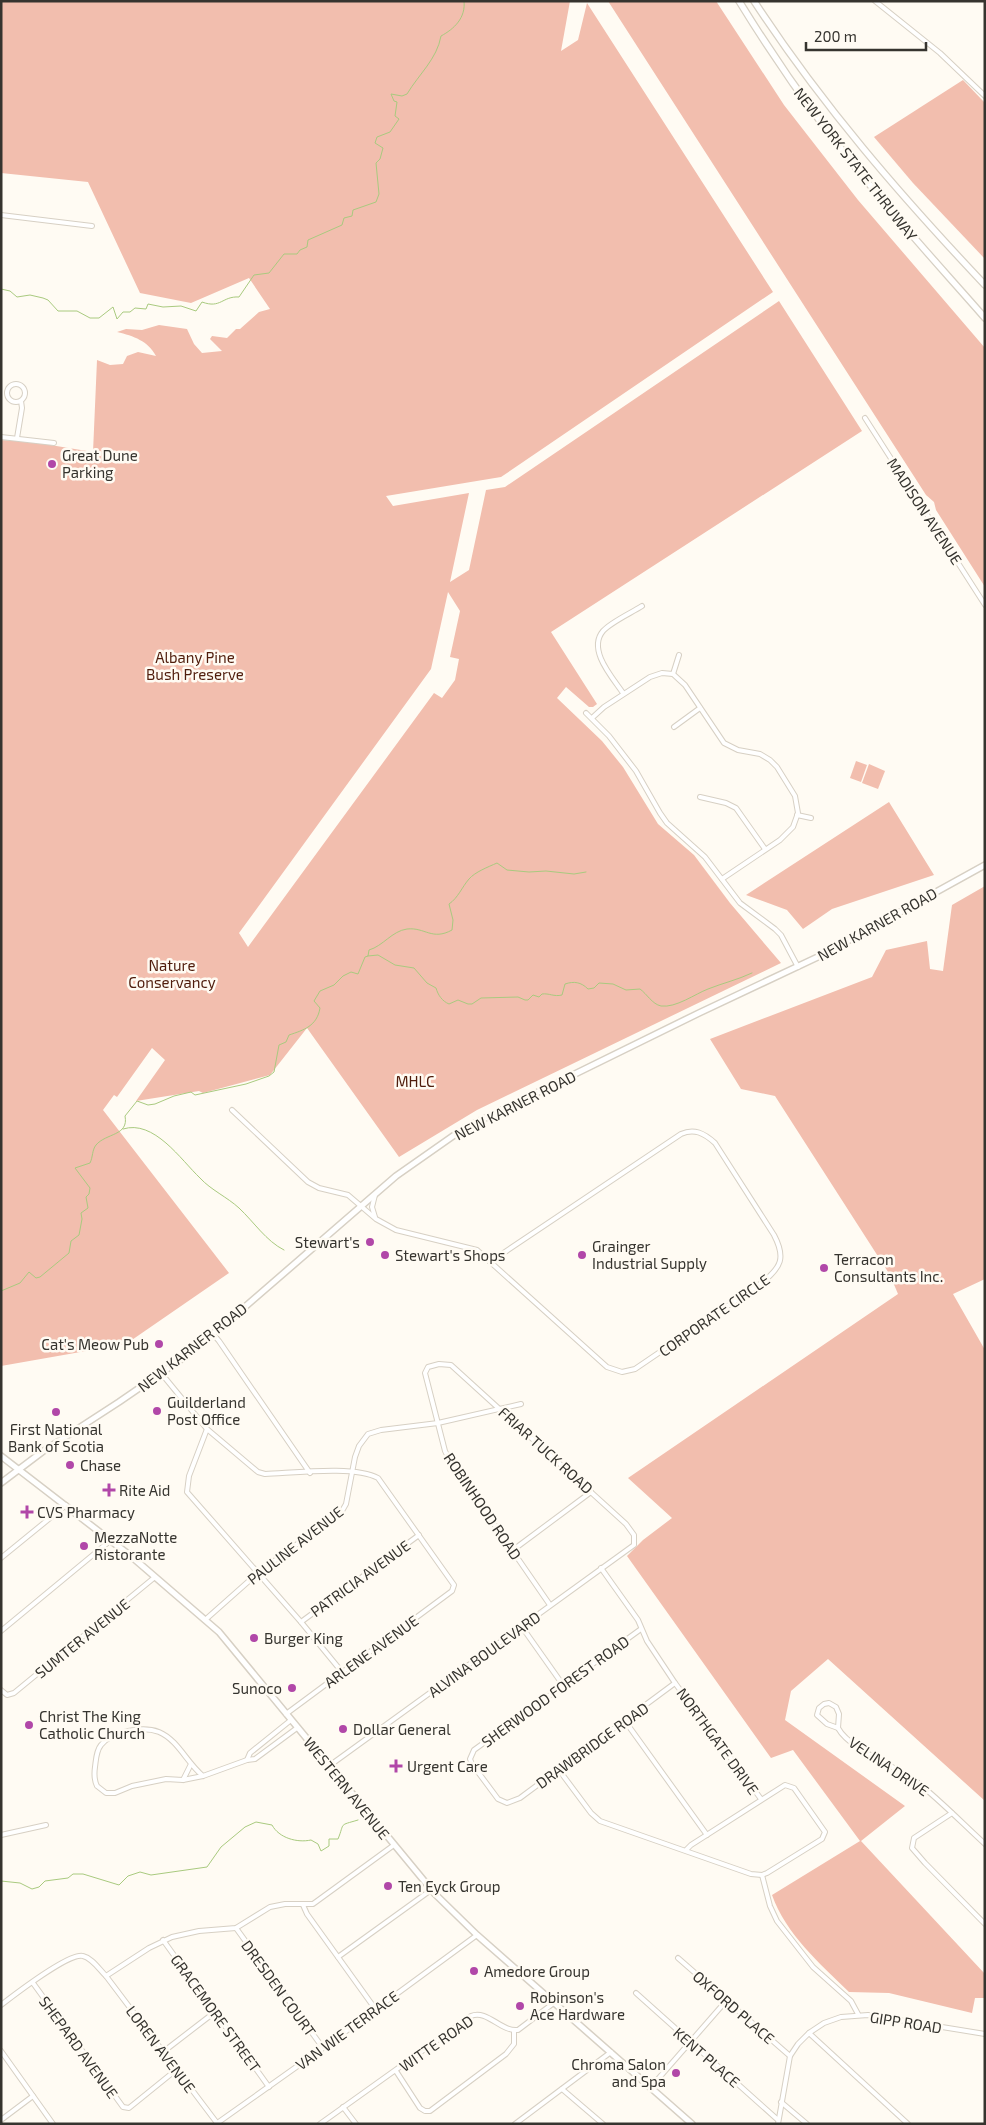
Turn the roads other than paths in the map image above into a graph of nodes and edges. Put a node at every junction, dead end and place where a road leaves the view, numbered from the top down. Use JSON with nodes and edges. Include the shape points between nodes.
{"nodes":[{"id":1,"x":739,"y":1,"type":"edge"},
{"id":2,"x":754,"y":1,"type":"edge"},
{"id":3,"x":875,"y":1,"type":"edge"},
{"id":4,"x":985,"y":96,"type":"edge"},
{"id":5,"x":1,"y":216,"type":"edge"},
{"id":6,"x":92,"y":226,"type":"dead end"},
{"id":7,"x":985,"y":284,"type":"edge"},
{"id":8,"x":985,"y":318,"type":"edge"},
{"id":9,"x":21,"y":401,"type":"junction"},
{"id":10,"x":865,"y":418,"type":"dead end"},
{"id":11,"x":1,"y":437,"type":"edge"},
{"id":12,"x":17,"y":438,"type":"junction"},
{"id":13,"x":54,"y":443,"type":"dead end"},
{"id":14,"x":985,"y":605,"type":"edge"},
{"id":15,"x":642,"y":606,"type":"dead end"},
{"id":16,"x":678,"y":656,"type":"dead end"},
{"id":17,"x":672,"y":674,"type":"junction"},
{"id":18,"x":624,"y":693,"type":"junction"},
{"id":19,"x":700,"y":708,"type":"junction"},
{"id":20,"x":586,"y":713,"type":"dead end"},
{"id":21,"x":592,"y":718,"type":"junction"},
{"id":22,"x":674,"y":727,"type":"dead end"},
{"id":23,"x":700,"y":797,"type":"dead end"},
{"id":24,"x":797,"y":816,"type":"junction"},
{"id":25,"x":811,"y":818,"type":"dead end"},
{"id":26,"x":766,"y":849,"type":"junction"},
{"id":27,"x":985,"y":865,"type":"edge"},
{"id":28,"x":722,"y":879,"type":"junction"},
{"id":29,"x":798,"y":967,"type":"junction"},
{"id":30,"x":232,"y":1110,"type":"dead end"},
{"id":31,"x":377,"y":1193,"type":"junction"},
{"id":32,"x":361,"y":1207,"type":"junction"},
{"id":33,"x":376,"y":1219,"type":"junction"},
{"id":34,"x":490,"y":1262,"type":"junction"},
{"id":35,"x":213,"y":1334,"type":"junction"},
{"id":36,"x":451,"y":1365,"type":"joint"},
{"id":37,"x":162,"y":1373,"type":"junction"},
{"id":38,"x":521,"y":1404,"type":"dead end"},
{"id":39,"x":501,"y":1410,"type":"junction"},
{"id":40,"x":438,"y":1424,"type":"junction"},
{"id":41,"x":207,"y":1430,"type":"junction"},
{"id":42,"x":1,"y":1456,"type":"edge"},
{"id":43,"x":18,"y":1469,"type":"junction"},
{"id":44,"x":352,"y":1471,"type":"junction"},
{"id":45,"x":310,"y":1473,"type":"junction"},
{"id":46,"x":1,"y":1483,"type":"edge"},
{"id":47,"x":591,"y":1492,"type":"junction"},
{"id":48,"x":66,"y":1505,"type":"junction"},
{"id":49,"x":419,"y":1535,"type":"junction"},
{"id":50,"x":635,"y":1539,"type":"joint"},
{"id":51,"x":111,"y":1540,"type":"junction"},
{"id":52,"x":513,"y":1550,"type":"junction"},
{"id":53,"x":1,"y":1558,"type":"edge"},
{"id":54,"x":601,"y":1568,"type":"junction"},
{"id":55,"x":258,"y":1573,"type":"junction"},
{"id":56,"x":155,"y":1577,"type":"junction"},
{"id":57,"x":550,"y":1605,"type":"junction"},
{"id":58,"x":206,"y":1620,"type":"junction"},
{"id":59,"x":301,"y":1622,"type":"junction"},
{"id":60,"x":522,"y":1627,"type":"junction"},
{"id":61,"x":641,"y":1629,"type":"junction"},
{"id":62,"x":1,"y":1631,"type":"edge"},
{"id":63,"x":342,"y":1672,"type":"junction"},
{"id":64,"x":675,"y":1683,"type":"junction"},
{"id":65,"x":563,"y":1684,"type":"junction"},
{"id":66,"x":1,"y":1690,"type":"edge"},
{"id":67,"x":286,"y":1714,"type":"junction"},
{"id":68,"x":291,"y":1720,"type":"junction"},
{"id":69,"x":625,"y":1721,"type":"junction"},
{"id":70,"x":297,"y":1728,"type":"junction"},
{"id":71,"x":838,"y":1728,"type":"junction"},
{"id":72,"x":247,"y":1760,"type":"junction"},
{"id":73,"x":191,"y":1764,"type":"junction"},
{"id":74,"x":329,"y":1766,"type":"junction"},
{"id":75,"x":559,"y":1770,"type":"junction"},
{"id":76,"x":203,"y":1776,"type":"junction"},
{"id":77,"x":183,"y":1780,"type":"junction"},
{"id":78,"x":761,"y":1799,"type":"junction"},
{"id":79,"x":507,"y":1803,"type":"joint"},
{"id":80,"x":952,"y":1813,"type":"junction"},
{"id":81,"x":46,"y":1825,"type":"dead end"},
{"id":82,"x":1,"y":1834,"type":"edge"},
{"id":83,"x":707,"y":1835,"type":"junction"},
{"id":84,"x":985,"y":1844,"type":"edge"},
{"id":85,"x":394,"y":1845,"type":"junction"},
{"id":86,"x":686,"y":1850,"type":"junction"},
{"id":87,"x":762,"y":1875,"type":"junction"},
{"id":88,"x":431,"y":1890,"type":"junction"},
{"id":89,"x":303,"y":1905,"type":"junction"},
{"id":90,"x":985,"y":1924,"type":"edge"},
{"id":91,"x":236,"y":1928,"type":"junction"},
{"id":92,"x":478,"y":1935,"type":"junction"},
{"id":93,"x":163,"y":1940,"type":"junction"},
{"id":94,"x":338,"y":1957,"type":"junction"},
{"id":95,"x":678,"y":1958,"type":"dead end"},
{"id":96,"x":106,"y":1976,"type":"junction"},
{"id":97,"x":33,"y":1983,"type":"junction"},
{"id":98,"x":636,"y":1993,"type":"dead end"},
{"id":99,"x":726,"y":2001,"type":"junction"},
{"id":100,"x":555,"y":2002,"type":"junction"},
{"id":101,"x":1,"y":2005,"type":"edge"},
{"id":102,"x":376,"y":2010,"type":"junction"},
{"id":103,"x":215,"y":2012,"type":"junction"},
{"id":104,"x":858,"y":2014,"type":"junction"},
{"id":105,"x":514,"y":2030,"type":"junction"},
{"id":106,"x":809,"y":2033,"type":"junction"},
{"id":107,"x":985,"y":2034,"type":"edge"},
{"id":108,"x":690,"y":2042,"type":"junction"},
{"id":109,"x":323,"y":2048,"type":"junction"},
{"id":110,"x":1,"y":2051,"type":"edge"},
{"id":111,"x":163,"y":2052,"type":"junction"},
{"id":112,"x":611,"y":2052,"type":"junction"},
{"id":113,"x":790,"y":2056,"type":"junction"},
{"id":114,"x":176,"y":2070,"type":"junction"},
{"id":115,"x":396,"y":2071,"type":"junction"},
{"id":116,"x":269,"y":2087,"type":"junction"},
{"id":117,"x":651,"y":2088,"type":"junction"},
{"id":118,"x":562,"y":2089,"type":"junction"},
{"id":119,"x":33,"y":2096,"type":"junction"},
{"id":120,"x":781,"y":2102,"type":"junction"},
{"id":121,"x":343,"y":2107,"type":"junction"},
{"id":122,"x":1,"y":2120,"type":"edge"},
{"id":123,"x":778,"y":2122,"type":"edge"},
{"id":124,"x":216,"y":2123,"type":"edge"},
{"id":125,"x":53,"y":2124,"type":"edge"},
{"id":126,"x":320,"y":2124,"type":"edge"},
{"id":127,"x":356,"y":2124,"type":"edge"},
{"id":128,"x":516,"y":2124,"type":"edge"},
{"id":129,"x":603,"y":2124,"type":"edge"},
{"id":130,"x":692,"y":2124,"type":"edge"},
{"id":131,"x":807,"y":2124,"type":"edge"},
{"id":132,"x":908,"y":2124,"type":"edge"}],
"edges":[{"from":1,"to":8,"type":"highway","name":"NEW YORK STATE THRUWAY","via":[[793,84],[854,166]]},
{"from":2,"to":7,"type":"highway","name":"NEW YORK STATE THRUWAY","via":[[805,76],[858,144]]},
{"from":3,"to":4,"type":"street","via":[[940,53]]},
{"from":5,"to":6,"type":"street"},
{"from":9,"to":9,"type":"street","via":[[23,387],[18,384],[9,386],[8,398],[12,402]]},
{"from":9,"to":12,"type":"street"},
{"from":10,"to":14,"type":"street","name":"MADISON AVENUE"},
{"from":11,"to":12,"type":"street"},
{"from":12,"to":13,"type":"street"},
{"from":15,"to":18,"type":"street","via":[[605,630],[599,641],[598,654]]},
{"from":16,"to":17,"type":"street"},
{"from":17,"to":18,"type":"street","via":[[650,676]]},
{"from":17,"to":19,"type":"street","via":[[685,685]]},
{"from":18,"to":21,"type":"street"},
{"from":19,"to":22,"type":"street"},
{"from":19,"to":24,"type":"street","via":[[724,743],[738,750],[760,754],[777,767],[795,796]]},
{"from":20,"to":21,"type":"street"},
{"from":21,"to":28,"type":"street","via":[[636,771],[667,823],[696,847]]},
{"from":23,"to":26,"type":"street","via":[[736,808]]},
{"from":24,"to":25,"type":"street"},
{"from":24,"to":26,"type":"street","via":[[789,832]]},
{"from":26,"to":28,"type":"street"},
{"from":27,"to":29,"type":"main road","name":"NEW KARNER ROAD"},
{"from":28,"to":29,"type":"street","via":[[740,903],[775,929]]},
{"from":29,"to":31,"type":"main road","name":"NEW KARNER ROAD","via":[[476,1122],[421,1157]]},
{"from":30,"to":32,"type":"street","name":"CORPORATE CIRCLE","via":[[308,1182],[318,1188],[348,1195]]},
{"from":31,"to":32,"type":"main road","name":"NEW KARNER ROAD"},
{"from":31,"to":33,"type":"street","via":[[372,1207]]},
{"from":32,"to":33,"type":"street","name":"CORPORATE CIRCLE"},
{"from":32,"to":35,"type":"main road","name":"NEW KARNER ROAD"},
{"from":33,"to":34,"type":"street","name":"CORPORATE CIRCLE","via":[[404,1232],[472,1247]]},
{"from":34,"to":34,"type":"street","name":"CORPORATE CIRCLE","via":[[607,1367],[622,1372],[635,1369],[763,1282],[776,1270],[781,1255],[774,1235],[715,1143],[701,1132],[690,1131]]},
{"from":35,"to":37,"type":"main road","name":"NEW KARNER ROAD"},
{"from":35,"to":45,"type":"street"},
{"from":36,"to":39,"type":"street","name":"FRIAR TUCK ROAD"},
{"from":36,"to":40,"type":"street","name":"ROBINHOOD ROAD","via":[[439,1364],[426,1370]]},
{"from":37,"to":41,"type":"street"},
{"from":37,"to":43,"type":"main road","name":"NEW KARNER ROAD"},
{"from":38,"to":39,"type":"street","name":"PAULINE AVENUE"},
{"from":39,"to":40,"type":"street","name":"PAULINE AVENUE"},
{"from":39,"to":47,"type":"street","name":"FRIAR TUCK ROAD"},
{"from":40,"to":44,"type":"street","name":"PAULINE AVENUE","via":[[368,1434],[359,1446]]},
{"from":40,"to":52,"type":"street","name":"ROBINHOOD ROAD","via":[[453,1466]]},
{"from":41,"to":45,"type":"street","via":[[261,1474]]},
{"from":41,"to":55,"type":"street","via":[[190,1470],[187,1488],[192,1500]]},
{"from":42,"to":43,"type":"main road","name":"WESTERN AVENUE"},
{"from":43,"to":46,"type":"main road","name":"NEW KARNER ROAD"},
{"from":43,"to":48,"type":"main road","name":"WESTERN AVENUE"},
{"from":44,"to":45,"type":"street"},
{"from":44,"to":49,"type":"street","via":[[378,1478]]},
{"from":44,"to":55,"type":"street","name":"PAULINE AVENUE","via":[[342,1511]]},
{"from":47,"to":50,"type":"street","name":"FRIAR TUCK ROAD","via":[[626,1524]]},
{"from":47,"to":52,"type":"street"},
{"from":48,"to":51,"type":"main road","name":"WESTERN AVENUE"},
{"from":48,"to":53,"type":"street"},
{"from":49,"to":59,"type":"street","name":"PATRICIA AVENUE"},
{"from":49,"to":63,"type":"street","name":"ARLENE AVENUE","via":[[453,1583],[452,1592]]},
{"from":50,"to":54,"type":"street","name":"ALVINA BOULEVARD","via":[[630,1549]]},
{"from":51,"to":56,"type":"main road","name":"WESTERN AVENUE"},
{"from":51,"to":62,"type":"street"},
{"from":52,"to":57,"type":"street","name":"ROBINHOOD ROAD"},
{"from":54,"to":57,"type":"street","name":"ALVINA BOULEVARD"},
{"from":54,"to":61,"type":"street","name":"NORTHGATE DRIVE"},
{"from":55,"to":58,"type":"street","name":"PAULINE AVENUE"},
{"from":55,"to":59,"type":"street"},
{"from":56,"to":58,"type":"main road","name":"WESTERN AVENUE"},
{"from":56,"to":66,"type":"street","name":"SUMTER AVENUE","via":[[14,1693],[7,1695]]},
{"from":57,"to":60,"type":"street","name":"ALVINA BOULEVARD"},
{"from":58,"to":67,"type":"main road","name":"WESTERN AVENUE"},
{"from":59,"to":63,"type":"street"},
{"from":60,"to":65,"type":"street"},
{"from":60,"to":74,"type":"street","name":"ALVINA BOULEVARD"},
{"from":61,"to":64,"type":"street","name":"NORTHGATE DRIVE"},
{"from":61,"to":65,"type":"street","name":"SHERWOOD FOREST ROAD"},
{"from":63,"to":67,"type":"street","name":"ARLENE AVENUE"},
{"from":64,"to":69,"type":"street","name":"DRAWBRIDGE ROAD"},
{"from":64,"to":78,"type":"street","name":"NORTHGATE DRIVE"},
{"from":65,"to":79,"type":"street","name":"SHERWOOD FOREST ROAD","via":[[470,1755],[472,1764],[498,1799]]},
{"from":67,"to":68,"type":"main road","name":"WESTERN AVENUE"},
{"from":68,"to":70,"type":"main road","name":"WESTERN AVENUE"},
{"from":68,"to":72,"type":"street","via":[[250,1753]]},
{"from":69,"to":75,"type":"street","name":"DRAWBRIDGE ROAD"},
{"from":69,"to":83,"type":"street"},
{"from":70,"to":72,"type":"street","via":[[255,1759]]},
{"from":70,"to":74,"type":"main road","name":"WESTERN AVENUE"},
{"from":71,"to":71,"type":"street","name":"VELINA DRIVE","via":[[836,1706],[829,1703],[821,1705],[817,1711],[819,1718]]},
{"from":71,"to":80,"type":"street","name":"VELINA DRIVE","via":[[860,1748],[917,1782]]},
{"from":72,"to":76,"type":"street"},
{"from":73,"to":76,"type":"street"},
{"from":73,"to":77,"type":"street"},
{"from":73,"to":77,"type":"street","via":[[170,1739],[148,1729],[114,1736],[98,1750],[95,1783],[106,1793],[166,1779]]},
{"from":74,"to":85,"type":"main road","name":"WESTERN AVENUE"},
{"from":75,"to":79,"type":"street","name":"DRAWBRIDGE ROAD","via":[[520,1798]]},
{"from":75,"to":86,"type":"street","via":[[600,1821]]},
{"from":76,"to":77,"type":"street"},
{"from":78,"to":83,"type":"street"},
{"from":78,"to":87,"type":"street","name":"NORTHGATE DRIVE","via":[[782,1786],[792,1786],[825,1832],[822,1839]]},
{"from":80,"to":84,"type":"street","name":"VELINA DRIVE"},
{"from":80,"to":90,"type":"street","via":[[914,1838],[912,1848]]},
{"from":81,"to":82,"type":"street"},
{"from":83,"to":86,"type":"street"},
{"from":85,"to":88,"type":"main road","name":"WESTERN AVENUE"},
{"from":85,"to":89,"type":"street","via":[[313,1904]]},
{"from":86,"to":87,"type":"street","via":[[744,1872]]},
{"from":87,"to":104,"type":"street","via":[[777,1920],[813,1967],[851,2001]]},
{"from":88,"to":92,"type":"main road","name":"WESTERN AVENUE"},
{"from":88,"to":94,"type":"street"},
{"from":89,"to":91,"type":"street","via":[[270,1907]]},
{"from":89,"to":94,"type":"street"},
{"from":91,"to":93,"type":"street","via":[[189,1932]]},
{"from":91,"to":109,"type":"street","name":"DRESDEN COURT"},
{"from":92,"to":100,"type":"main road","name":"WESTERN AVENUE"},
{"from":92,"to":102,"type":"street","name":"VAN WIE TERRACE"},
{"from":93,"to":96,"type":"street"},
{"from":93,"to":103,"type":"street","name":"GRACEMORE STREET"},
{"from":94,"to":102,"type":"street"},
{"from":95,"to":99,"type":"street","name":"OXFORD PLACE"},
{"from":96,"to":97,"type":"street","name":"LOREN AVENUE","via":[[88,1958],[76,1955]]},
{"from":96,"to":111,"type":"street","name":"LOREN AVENUE"},
{"from":97,"to":101,"type":"street","name":"LOREN AVENUE"},
{"from":97,"to":114,"type":"street","name":"SHEPARD AVENUE","via":[[126,2108]]},
{"from":98,"to":108,"type":"street","name":"KENT PLACE"},
{"from":99,"to":108,"type":"street"},
{"from":99,"to":113,"type":"street","name":"OXFORD PLACE"},
{"from":100,"to":105,"type":"street","via":[[523,2028]]},
{"from":100,"to":112,"type":"main road","name":"WESTERN AVENUE"},
{"from":102,"to":109,"type":"street","name":"VAN WIE TERRACE"},
{"from":103,"to":111,"type":"street"},
{"from":103,"to":116,"type":"street","name":"GRACEMORE STREET"},
{"from":104,"to":106,"type":"street","name":"GIPP ROAD","via":[[832,2020]]},
{"from":104,"to":107,"type":"street","name":"GIPP ROAD"},
{"from":105,"to":115,"type":"street","name":"WITTE ROAD","via":[[475,2014]]},
{"from":105,"to":115,"type":"street","via":[[514,2044],[506,2054],[430,2111],[420,2108]]},
{"from":106,"to":113,"type":"street","name":"GIPP ROAD"},
{"from":106,"to":132,"type":"street"},
{"from":108,"to":117,"type":"street"},
{"from":108,"to":123,"type":"street","name":"KENT PLACE"},
{"from":109,"to":116,"type":"street","name":"VAN WIE TERRACE"},
{"from":110,"to":119,"type":"street"},
{"from":111,"to":114,"type":"street","name":"LOREN AVENUE"},
{"from":112,"to":117,"type":"main road","name":"WESTERN AVENUE"},
{"from":112,"to":118,"type":"street"},
{"from":113,"to":120,"type":"street","name":"GIPP ROAD"},
{"from":114,"to":124,"type":"street","name":"LOREN AVENUE"},
{"from":115,"to":121,"type":"street","name":"WITTE ROAD"},
{"from":116,"to":124,"type":"street","name":"VAN WIE TERRACE"},
{"from":117,"to":130,"type":"main road","name":"WESTERN AVENUE"},
{"from":118,"to":128,"type":"street"},
{"from":118,"to":129,"type":"street"},
{"from":119,"to":122,"type":"street"},
{"from":119,"to":125,"type":"street"},
{"from":120,"to":123,"type":"street","name":"GIPP ROAD"},
{"from":120,"to":131,"type":"street"},
{"from":121,"to":126,"type":"street","name":"WITTE ROAD"},
{"from":121,"to":127,"type":"street"}]}
